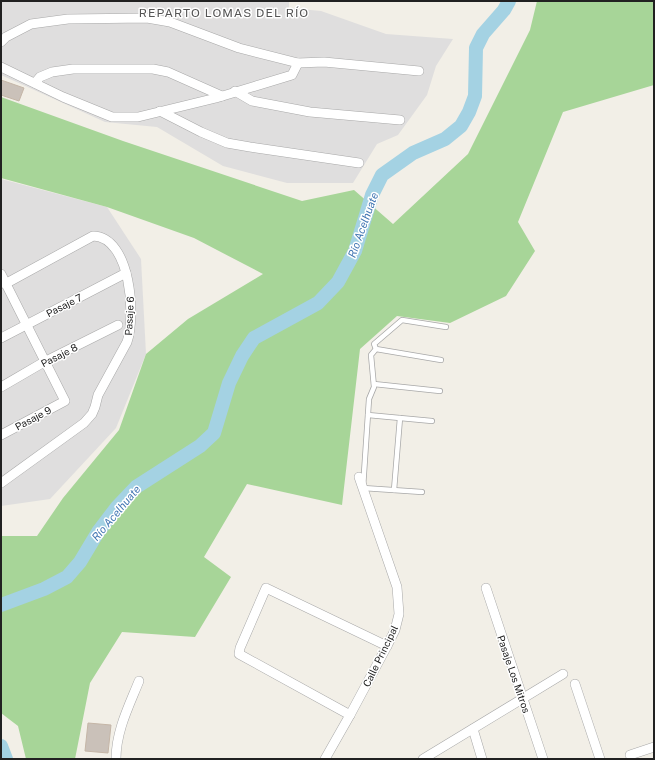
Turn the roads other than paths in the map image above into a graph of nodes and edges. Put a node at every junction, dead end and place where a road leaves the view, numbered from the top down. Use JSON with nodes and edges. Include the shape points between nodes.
{"nodes":[{"id":1,"x":1,"y":42,"type":"edge"},
{"id":2,"x":298,"y":63,"type":"junction"},
{"id":3,"x":1,"y":67,"type":"edge"},
{"id":4,"x":419,"y":71,"type":"dead end"},
{"id":5,"x":34,"y":83,"type":"junction"},
{"id":6,"x":235,"y":91,"type":"junction"},
{"id":7,"x":222,"y":96,"type":"junction"},
{"id":8,"x":160,"y":111,"type":"junction"},
{"id":9,"x":400,"y":120,"type":"dead end"},
{"id":10,"x":359,"y":163,"type":"dead end"},
{"id":11,"x":126,"y":273,"type":"junction"},
{"id":12,"x":1,"y":274,"type":"edge"},
{"id":13,"x":5,"y":284,"type":"junction"},
{"id":14,"x":26,"y":325,"type":"junction"},
{"id":15,"x":118,"y":325,"type":"dead end"},
{"id":16,"x":446,"y":327,"type":"dead end"},
{"id":17,"x":1,"y":338,"type":"edge"},
{"id":18,"x":376,"y":349,"type":"junction"},
{"id":19,"x":441,"y":360,"type":"dead end"},
{"id":20,"x":44,"y":362,"type":"junction"},
{"id":21,"x":374,"y":384,"type":"junction"},
{"id":22,"x":1,"y":387,"type":"edge"},
{"id":23,"x":440,"y":392,"type":"dead end"},
{"id":24,"x":368,"y":415,"type":"junction"},
{"id":25,"x":400,"y":418,"type":"junction"},
{"id":26,"x":432,"y":421,"type":"dead end"},
{"id":27,"x":1,"y":435,"type":"edge"},
{"id":28,"x":359,"y":477,"type":"dead end"},
{"id":29,"x":1,"y":483,"type":"edge"},
{"id":30,"x":363,"y":488,"type":"junction"},
{"id":31,"x":394,"y":490,"type":"junction"},
{"id":32,"x":422,"y":492,"type":"dead end"},
{"id":33,"x":486,"y":588,"type":"dead end"},
{"id":34,"x":387,"y":646,"type":"junction"},
{"id":35,"x":563,"y":674,"type":"dead end"},
{"id":36,"x":139,"y":682,"type":"dead end"},
{"id":37,"x":575,"y":684,"type":"dead end"},
{"id":38,"x":522,"y":698,"type":"junction"},
{"id":39,"x":350,"y":715,"type":"junction"},
{"id":40,"x":472,"y":729,"type":"junction"},
{"id":41,"x":654,"y":747,"type":"edge"},
{"id":42,"x":630,"y":755,"type":"dead end"},
{"id":43,"x":116,"y":759,"type":"edge"},
{"id":44,"x":325,"y":759,"type":"edge"},
{"id":45,"x":423,"y":759,"type":"edge"},
{"id":46,"x":482,"y":759,"type":"edge"},
{"id":47,"x":543,"y":759,"type":"edge"},
{"id":48,"x":600,"y":759,"type":"edge"}],
"edges":[{"from":1,"to":2,"type":"street","via":[[31,24],[68,19],[146,18],[170,22],[239,48]]},
{"from":2,"to":4,"type":"street","via":[[324,62]]},
{"from":2,"to":6,"type":"street","via":[[292,75]]},
{"from":3,"to":5,"type":"street"},
{"from":5,"to":7,"type":"street","via":[[52,72],[72,69],[153,69],[168,72]]},
{"from":5,"to":8,"type":"street","via":[[112,117],[138,117]]},
{"from":6,"to":7,"type":"street"},
{"from":6,"to":9,"type":"street","via":[[252,101],[310,112]]},
{"from":7,"to":8,"type":"street"},
{"from":8,"to":10,"type":"street","via":[[227,143]]},
{"from":11,"to":13,"type":"street","name":"Pasaje 6","via":[[120,255],[107,240],[101,236],[93,236]]},
{"from":11,"to":14,"type":"street","name":"Pasaje 7"},
{"from":11,"to":29,"type":"street","name":"Pasaje 6","via":[[130,288],[130,333],[98,395],[92,414],[84,423]]},
{"from":12,"to":13,"type":"street"},
{"from":13,"to":14,"type":"street"},
{"from":14,"to":17,"type":"street","name":"Pasaje 7"},
{"from":14,"to":20,"type":"street"},
{"from":15,"to":20,"type":"street","name":"Pasaje 8"},
{"from":16,"to":18,"type":"lane","via":[[402,320],[374,344]]},
{"from":18,"to":19,"type":"lane"},
{"from":18,"to":21,"type":"lane","via":[[371,355]]},
{"from":20,"to":22,"type":"street","name":"Pasaje 8"},
{"from":20,"to":27,"type":"street","name":"Pasaje 9","via":[[65,402]]},
{"from":21,"to":23,"type":"lane"},
{"from":21,"to":24,"type":"lane","via":[[369,399]]},
{"from":24,"to":25,"type":"lane"},
{"from":24,"to":30,"type":"lane"},
{"from":25,"to":26,"type":"lane"},
{"from":25,"to":31,"type":"lane"},
{"from":28,"to":30,"type":"street","name":"Calle Principal"},
{"from":30,"to":31,"type":"lane"},
{"from":30,"to":34,"type":"street","name":"Calle Principal","via":[[397,587],[399,614]]},
{"from":31,"to":32,"type":"lane"},
{"from":33,"to":38,"type":"street","name":"Pasaje Los Mitros"},
{"from":34,"to":39,"type":"street","name":"Calle Principal"},
{"from":34,"to":39,"type":"street","via":[[266,588],[239,654]]},
{"from":35,"to":38,"type":"street"},
{"from":36,"to":43,"type":"street","via":[[124,717],[116,744]]},
{"from":37,"to":48,"type":"street"},
{"from":38,"to":40,"type":"street"},
{"from":38,"to":47,"type":"street","name":"Pasaje Los Mitros"},
{"from":39,"to":44,"type":"street","name":"Calle Principal"},
{"from":40,"to":45,"type":"street"},
{"from":40,"to":46,"type":"street"},
{"from":41,"to":42,"type":"street"}]}
